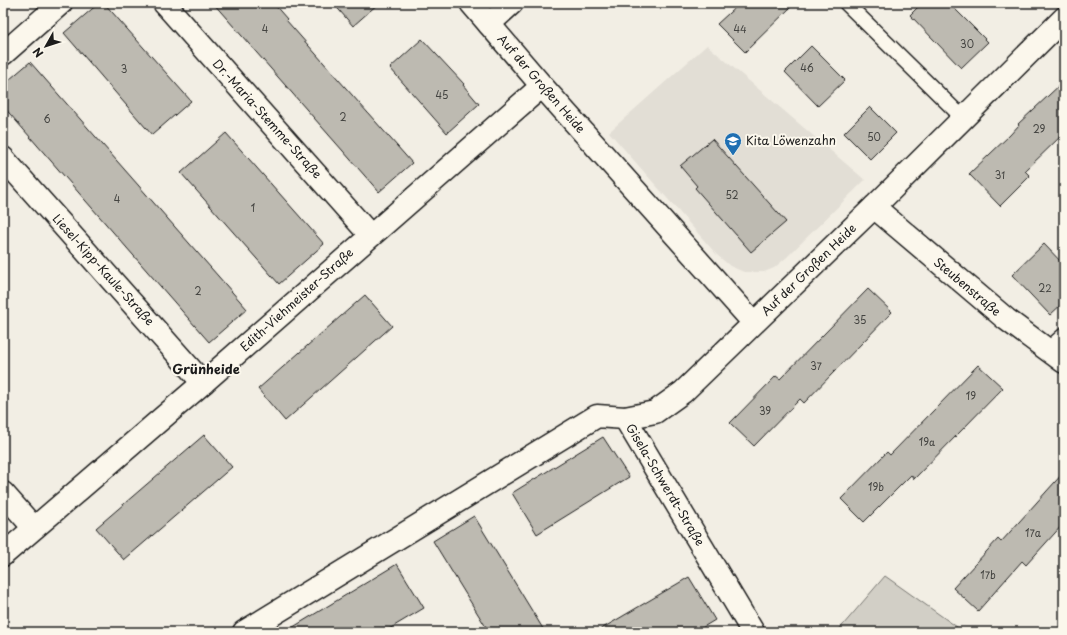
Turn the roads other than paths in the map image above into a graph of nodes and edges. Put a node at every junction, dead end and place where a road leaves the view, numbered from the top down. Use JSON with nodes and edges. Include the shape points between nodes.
{"nodes":[{"id":1,"x":61,"y":3,"type":"edge"},
{"id":2,"x":164,"y":3,"type":"edge"},
{"id":3,"x":471,"y":3,"type":"edge"},
{"id":4,"x":512,"y":3,"type":"edge"},
{"id":5,"x":846,"y":3,"type":"edge"},
{"id":6,"x":1064,"y":18,"type":"edge"},
{"id":7,"x":489,"y":24,"type":"junction"},
{"id":8,"x":3,"y":54,"type":"edge"},
{"id":9,"x":542,"y":86,"type":"junction"},
{"id":10,"x":963,"y":118,"type":"junction"},
{"id":11,"x":5,"y":165,"type":"edge"},
{"id":12,"x":874,"y":207,"type":"junction"},
{"id":13,"x":370,"y":235,"type":"junction"},
{"id":14,"x":753,"y":322,"type":"junction"},
{"id":15,"x":1064,"y":335,"type":"edge"},
{"id":16,"x":1056,"y":356,"type":"edge"},
{"id":17,"x":203,"y":383,"type":"junction"},
{"id":18,"x":624,"y":418,"type":"junction"},
{"id":19,"x":3,"y":493,"type":"edge"},
{"id":20,"x":34,"y":528,"type":"junction"},
{"id":21,"x":3,"y":555,"type":"edge"},
{"id":22,"x":244,"y":632,"type":"edge"},
{"id":23,"x":753,"y":632,"type":"edge"}],
"edges":[{"from":1,"to":8,"type":"street"},
{"from":2,"to":13,"type":"street","name":"Dr.-Maria-Stemme-Straße"},
{"from":3,"to":7,"type":"street","name":"Auf der Großen Heide"},
{"from":4,"to":7,"type":"street"},
{"from":5,"to":10,"type":"lane"},
{"from":6,"to":10,"type":"street","name":"Auf der Großen Heide"},
{"from":7,"to":9,"type":"street","name":"Auf der Großen Heide"},
{"from":9,"to":13,"type":"street","name":"Edith-Viehmeister-Straße"},
{"from":9,"to":14,"type":"street","name":"Auf der Großen Heide"},
{"from":10,"to":12,"type":"street","name":"Auf der Großen Heide"},
{"from":11,"to":17,"type":"street","name":"Liesel-Kipp-Kaule-Straße"},
{"from":12,"to":14,"type":"street","name":"Auf der Großen Heide"},
{"from":12,"to":16,"type":"street","name":"Steubenstraße","via":[[1006,319]]},
{"from":13,"to":17,"type":"street","name":"Edith-Viehmeister-Straße"},
{"from":14,"to":18,"type":"street","name":"Gisela-Schwerdt-Straße","via":[[683,392],[655,412]]},
{"from":15,"to":16,"type":"lane"},
{"from":17,"to":20,"type":"street","name":"Edith-Viehmeister-Straße"},
{"from":18,"to":22,"type":"street","via":[[597,416]]},
{"from":18,"to":23,"type":"street","name":"Gisela-Schwerdt-Straße"},
{"from":19,"to":20,"type":"street"},
{"from":20,"to":21,"type":"street","name":"Edith-Viehmeister-Straße"}]}
